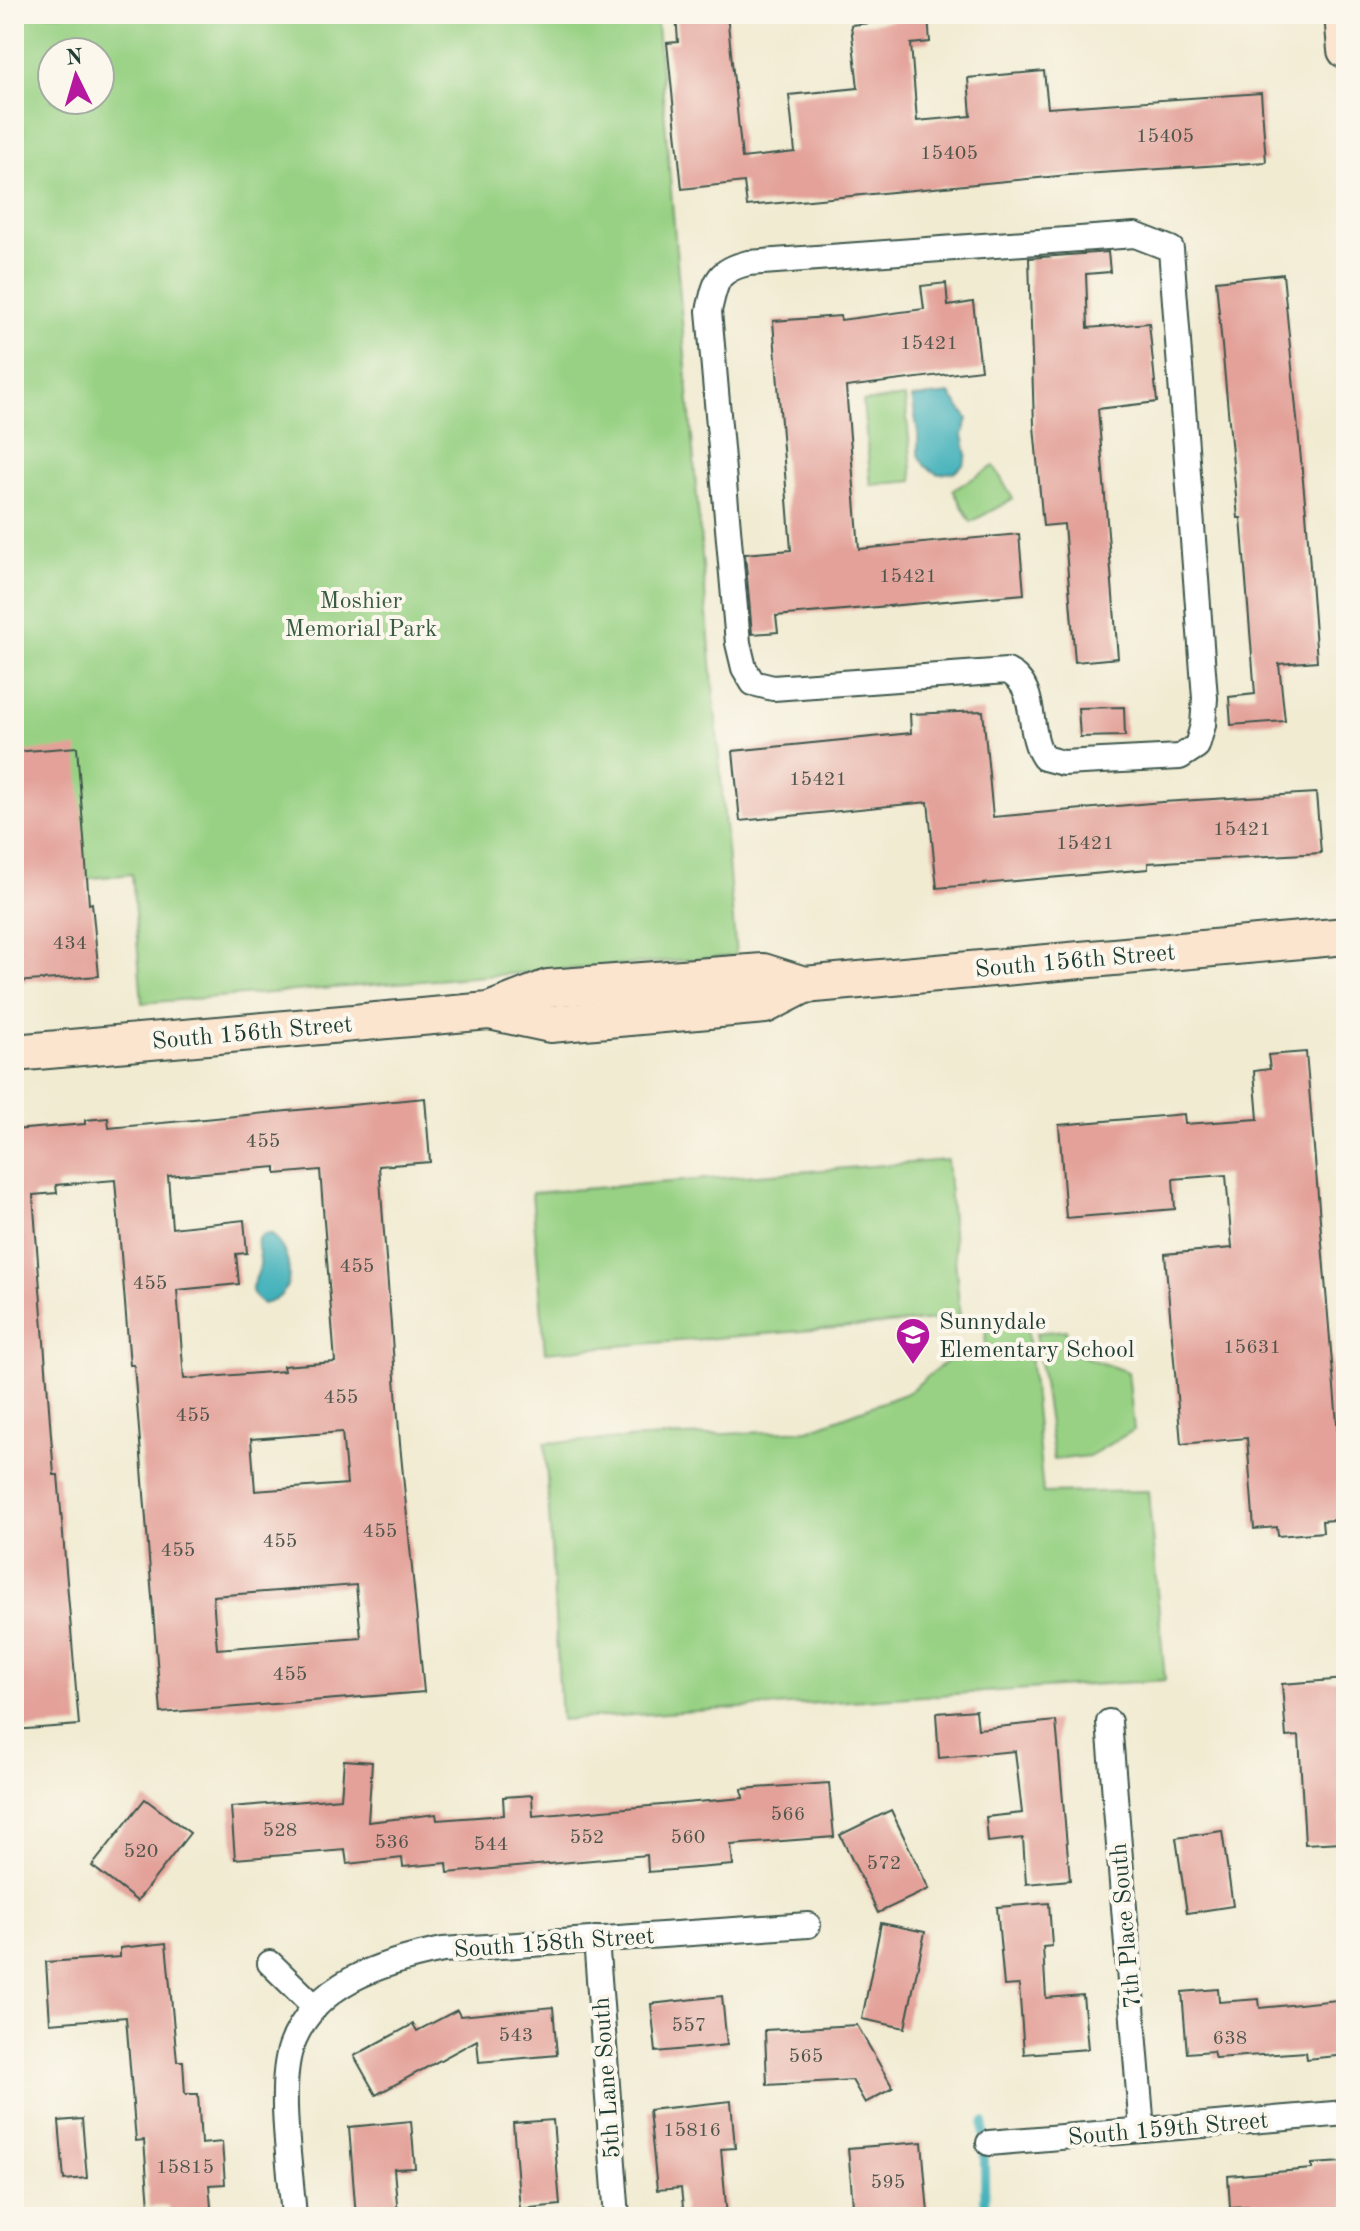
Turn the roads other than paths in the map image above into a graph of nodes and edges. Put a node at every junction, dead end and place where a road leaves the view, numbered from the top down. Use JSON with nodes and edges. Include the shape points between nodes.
{"nodes":[{"id":1,"x":1343,"y":14,"type":"edge"},
{"id":2,"x":1346,"y":50,"type":"edge"},
{"id":3,"x":748,"y":263,"type":"joint"},
{"id":4,"x":1346,"y":936,"type":"edge"},
{"id":5,"x":14,"y":1053,"type":"edge"},
{"id":6,"x":1109,"y":1722,"type":"dead end"},
{"id":7,"x":808,"y":1925,"type":"dead end"},
{"id":8,"x":596,"y":1939,"type":"junction"},
{"id":9,"x":270,"y":1963,"type":"dead end"},
{"id":10,"x":314,"y":2006,"type":"junction"},
{"id":11,"x":1346,"y":2113,"type":"edge"},
{"id":12,"x":1142,"y":2130,"type":"junction"},
{"id":13,"x":989,"y":2143,"type":"dead end"},
{"id":14,"x":294,"y":2217,"type":"edge"},
{"id":15,"x":617,"y":2217,"type":"edge"}],
"edges":[{"from":1,"to":2,"type":"main road"},
{"from":3,"to":3,"type":"street","via":[[728,268],[715,284],[709,311],[738,643],[753,683],[773,688],[1007,671],[1026,688],[1035,746],[1044,758],[1063,763],[1180,757],[1197,746],[1205,698],[1171,249],[1135,235]]},
{"from":4,"to":5,"type":"main road","name":"South 156th Street","via":[[804,985],[763,972],[548,988],[489,1011]]},
{"from":6,"to":12,"type":"street","name":"7th Place South"},
{"from":7,"to":8,"type":"street","name":"South 158th Street"},
{"from":8,"to":10,"type":"street","name":"South 158th Street","via":[[443,1950],[392,1960]]},
{"from":8,"to":15,"type":"street","name":"5th Lane South"},
{"from":9,"to":10,"type":"street"},
{"from":10,"to":14,"type":"street","via":[[291,2047],[284,2098]]},
{"from":11,"to":12,"type":"street","name":"South 159th Street"},
{"from":12,"to":13,"type":"street","name":"South 159th Street"}]}
